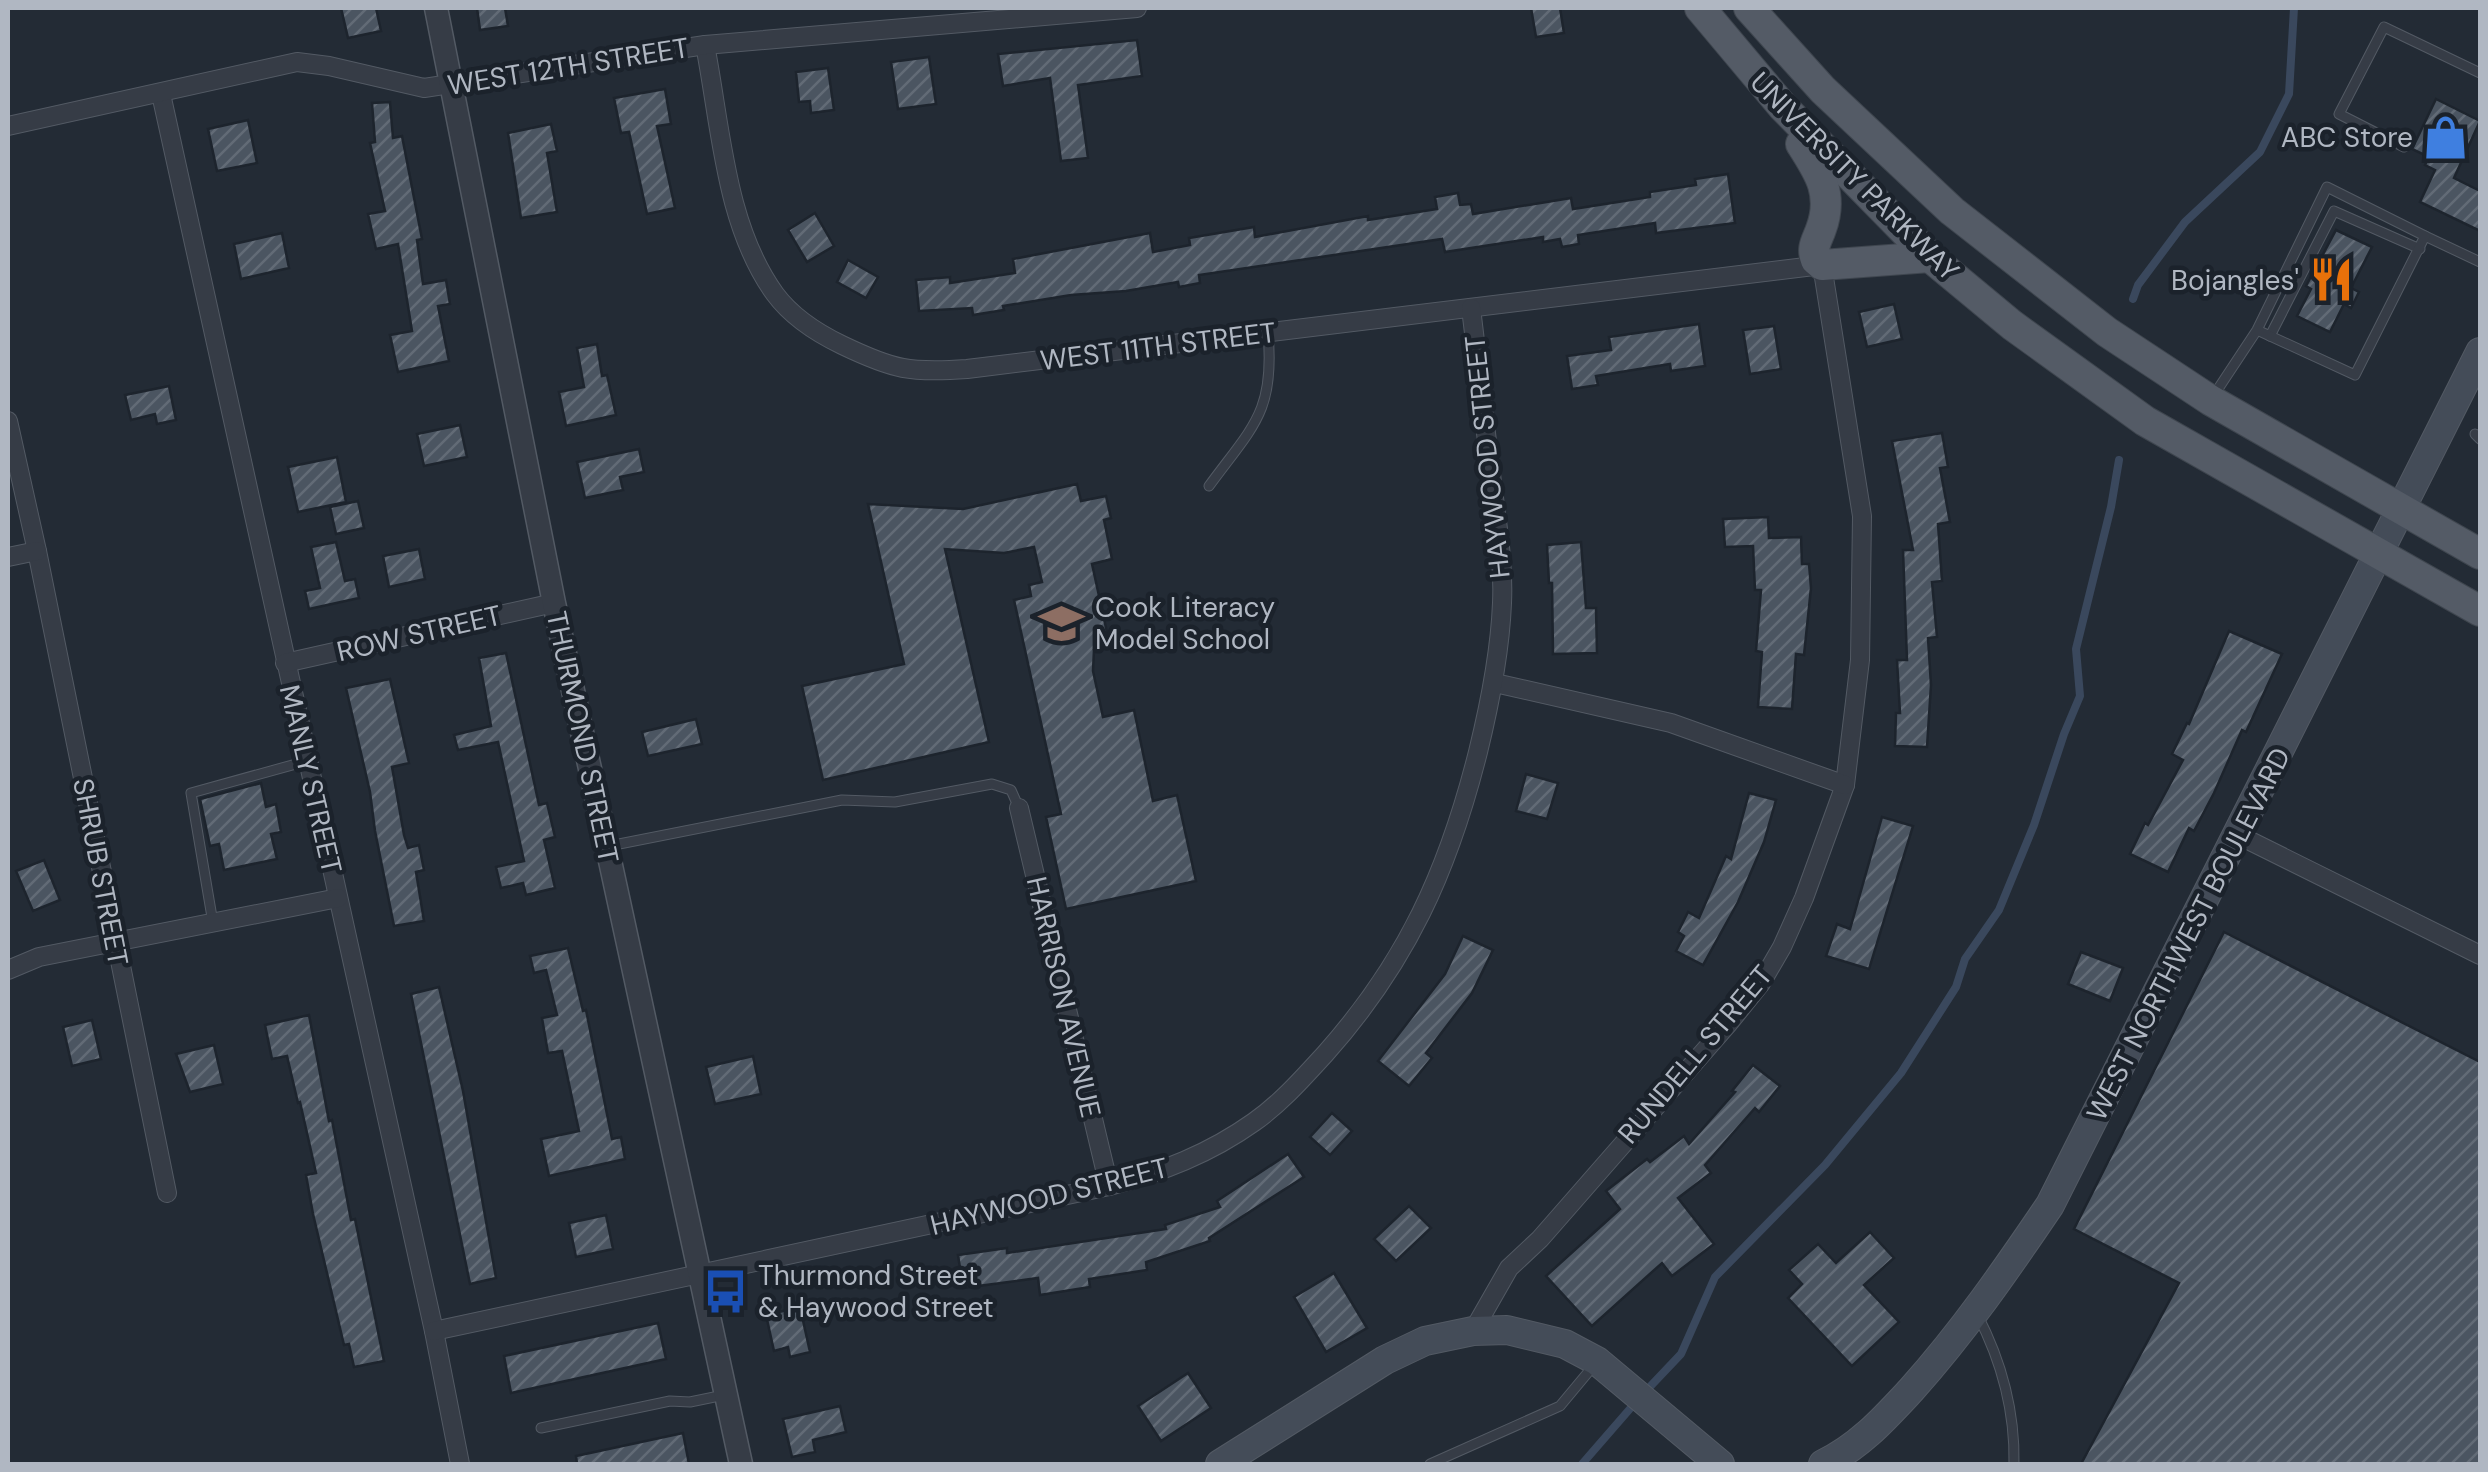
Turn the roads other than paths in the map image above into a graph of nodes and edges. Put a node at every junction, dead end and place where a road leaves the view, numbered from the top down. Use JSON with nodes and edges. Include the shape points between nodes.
{"nodes":[{"id":1,"x":436,"y":8,"type":"edge"},
{"id":2,"x":1137,"y":8,"type":"edge"},
{"id":3,"x":1700,"y":8,"type":"edge"},
{"id":4,"x":1750,"y":8,"type":"edge"},
{"id":5,"x":705,"y":45,"type":"junction"},
{"id":6,"x":2480,"y":73,"type":"edge"},
{"id":7,"x":451,"y":86,"type":"junction"},
{"id":8,"x":161,"y":94,"type":"junction"},
{"id":9,"x":1783,"y":107,"type":"junction"},
{"id":10,"x":8,"y":126,"type":"edge"},
{"id":11,"x":2404,"y":148,"type":"dead end"},
{"id":12,"x":2425,"y":236,"type":"junction"},
{"id":13,"x":2420,"y":249,"type":"junction"},
{"id":14,"x":1930,"y":257,"type":"junction"},
{"id":15,"x":2480,"y":262,"type":"edge"},
{"id":16,"x":1822,"y":265,"type":"junction"},
{"id":17,"x":1471,"y":308,"type":"junction"},
{"id":18,"x":2257,"y":330,"type":"junction"},
{"id":19,"x":1268,"y":333,"type":"junction"},
{"id":20,"x":2270,"y":336,"type":"junction"},
{"id":21,"x":2480,"y":352,"type":"edge"},
{"id":22,"x":2210,"y":400,"type":"junction"},
{"id":23,"x":8,"y":421,"type":"edge"},
{"id":24,"x":1209,"y":486,"type":"dead end"},
{"id":25,"x":2403,"y":509,"type":"junction"},
{"id":26,"x":37,"y":550,"type":"junction"},
{"id":27,"x":2380,"y":553,"type":"junction"},
{"id":28,"x":2480,"y":554,"type":"edge"},
{"id":29,"x":8,"y":557,"type":"edge"},
{"id":30,"x":554,"y":602,"type":"junction"},
{"id":31,"x":2480,"y":611,"type":"edge"},
{"id":32,"x":284,"y":663,"type":"junction"},
{"id":33,"x":1495,"y":682,"type":"junction"},
{"id":34,"x":307,"y":761,"type":"junction"},
{"id":35,"x":1845,"y":785,"type":"junction"},
{"id":36,"x":1019,"y":808,"type":"joint"},
{"id":37,"x":2236,"y":834,"type":"junction"},
{"id":38,"x":606,"y":847,"type":"junction"},
{"id":39,"x":338,"y":898,"type":"junction"},
{"id":40,"x":213,"y":923,"type":"junction"},
{"id":41,"x":114,"y":943,"type":"junction"},
{"id":42,"x":2480,"y":955,"type":"edge"},
{"id":43,"x":8,"y":970,"type":"edge"},
{"id":44,"x":1110,"y":1186,"type":"junction"},
{"id":45,"x":167,"y":1193,"type":"dead end"},
{"id":46,"x":702,"y":1275,"type":"junction"},
{"id":47,"x":1976,"y":1314,"type":"junction"},
{"id":48,"x":434,"y":1331,"type":"junction"},
{"id":49,"x":1473,"y":1331,"type":"junction"},
{"id":50,"x":1598,"y":1361,"type":"junction"},
{"id":51,"x":726,"y":1394,"type":"junction"},
{"id":52,"x":541,"y":1428,"type":"dead end"},
{"id":53,"x":460,"y":1464,"type":"edge"},
{"id":54,"x":741,"y":1464,"type":"edge"},
{"id":55,"x":1220,"y":1464,"type":"edge"},
{"id":56,"x":1430,"y":1464,"type":"edge"},
{"id":57,"x":1720,"y":1464,"type":"edge"},
{"id":58,"x":1823,"y":1464,"type":"edge"},
{"id":59,"x":2014,"y":1464,"type":"edge"}],
"edges":[{"from":1,"to":7,"type":"street","name":"THURMOND STREET"},
{"from":2,"to":5,"type":"street","name":"WEST 12TH STREET"},
{"from":3,"to":9,"type":"main road","name":"UNIVERSITY PARKWAY"},
{"from":4,"to":22,"type":"main road","name":"UNIVERSITY PARKWAY","via":[[1823,90],[1952,211],[2107,332]]},
{"from":5,"to":7,"type":"street","name":"WEST 12TH STREET"},
{"from":5,"to":19,"type":"street","name":"WEST 11TH STREET","via":[[730,180],[760,270],[777,297],[826,337],[904,371],[925,372]]},
{"from":6,"to":11,"type":"lane","via":[[2384,27],[2339,114]]},
{"from":7,"to":8,"type":"street","name":"WEST 12TH STREET","via":[[424,88],[297,62]]},
{"from":7,"to":30,"type":"street","name":"THURMOND STREET"},
{"from":8,"to":10,"type":"street","name":"WEST 12TH STREET"},
{"from":8,"to":32,"type":"street","name":"MANLY STREET"},
{"from":9,"to":14,"type":"main road","name":"UNIVERSITY PARKWAY"},
{"from":9,"to":16,"type":"main road","via":[[1824,181],[1827,206],[1813,252]]},
{"from":12,"to":13,"type":"lane"},
{"from":12,"to":15,"type":"lane"},
{"from":12,"to":18,"type":"lane","via":[[2328,187]]},
{"from":13,"to":20,"type":"lane","via":[[2334,211]]},
{"from":13,"to":20,"type":"lane","via":[[2355,376]]},
{"from":14,"to":16,"type":"main road"},
{"from":14,"to":27,"type":"main road","name":"UNIVERSITY PARKWAY","via":[[2144,421]]},
{"from":16,"to":17,"type":"street","name":"WEST 11TH STREET"},
{"from":16,"to":35,"type":"street","name":"RUNDELL STREET","via":[[1862,516],[1860,660]]},
{"from":17,"to":19,"type":"street","name":"WEST 11TH STREET"},
{"from":17,"to":33,"type":"street","name":"HAYWOOD STREET","via":[[1500,541]]},
{"from":18,"to":20,"type":"lane"},
{"from":18,"to":22,"type":"lane"},
{"from":19,"to":24,"type":"lane","via":[[1266,401]]},
{"from":21,"to":25,"type":"main road","name":"WEST NORTHWEST BOULEVARD"},
{"from":22,"to":25,"type":"main road","name":"UNIVERSITY PARKWAY"},
{"from":23,"to":26,"type":"street"},
{"from":25,"to":27,"type":"main road","name":"WEST NORTHWEST BOULEVARD"},
{"from":25,"to":28,"type":"main road","name":"UNIVERSITY PARKWAY"},
{"from":26,"to":29,"type":"street"},
{"from":26,"to":41,"type":"street","name":"SHRUB STREET"},
{"from":27,"to":31,"type":"main road","name":"UNIVERSITY PARKWAY"},
{"from":27,"to":37,"type":"main road","name":"WEST NORTHWEST BOULEVARD"},
{"from":30,"to":32,"type":"street","name":"ROW STREET"},
{"from":30,"to":38,"type":"street","name":"THURMOND STREET"},
{"from":32,"to":34,"type":"street","name":"MANLY STREET"},
{"from":33,"to":35,"type":"street","via":[[1671,723]]},
{"from":33,"to":44,"type":"street","name":"HAYWOOD STREET","via":[[1449,855],[1396,959],[1360,1012],[1256,1121],[1168,1170]]},
{"from":34,"to":39,"type":"street","name":"MANLY STREET"},
{"from":34,"to":40,"type":"lane","via":[[191,793]]},
{"from":35,"to":49,"type":"street","name":"RUNDELL STREET","via":[[1804,898],[1760,983],[1510,1268]]},
{"from":36,"to":38,"type":"lane","via":[[1011,790],[992,784],[895,802],[842,800]]},
{"from":36,"to":44,"type":"street","name":"HARRISON AVENUE"},
{"from":37,"to":42,"type":"street"},
{"from":37,"to":47,"type":"main road","name":"WEST NORTHWEST BOULEVARD","via":[[2050,1205]]},
{"from":38,"to":46,"type":"street","name":"THURMOND STREET"},
{"from":39,"to":40,"type":"street"},
{"from":39,"to":48,"type":"street","name":"MANLY STREET"},
{"from":40,"to":41,"type":"street"},
{"from":41,"to":43,"type":"street","via":[[39,956]]},
{"from":41,"to":45,"type":"street","name":"SHRUB STREET"},
{"from":44,"to":46,"type":"street","name":"HAYWOOD STREET"},
{"from":46,"to":48,"type":"street","name":"HAYWOOD STREET"},
{"from":46,"to":51,"type":"street","name":"THURMOND STREET"},
{"from":47,"to":58,"type":"main road","name":"WEST NORTHWEST BOULEVARD","via":[[1878,1426]]},
{"from":47,"to":59,"type":"lane","via":[[2000,1360]]},
{"from":48,"to":53,"type":"street","name":"MANLY STREET"},
{"from":49,"to":50,"type":"main road","via":[[1538,1335]]},
{"from":49,"to":55,"type":"main road","via":[[1424,1340],[1385,1360]]},
{"from":50,"to":56,"type":"lane","via":[[1560,1406]]},
{"from":50,"to":57,"type":"main road"},
{"from":51,"to":52,"type":"lane"},
{"from":51,"to":54,"type":"street","name":"THURMOND STREET"}]}
